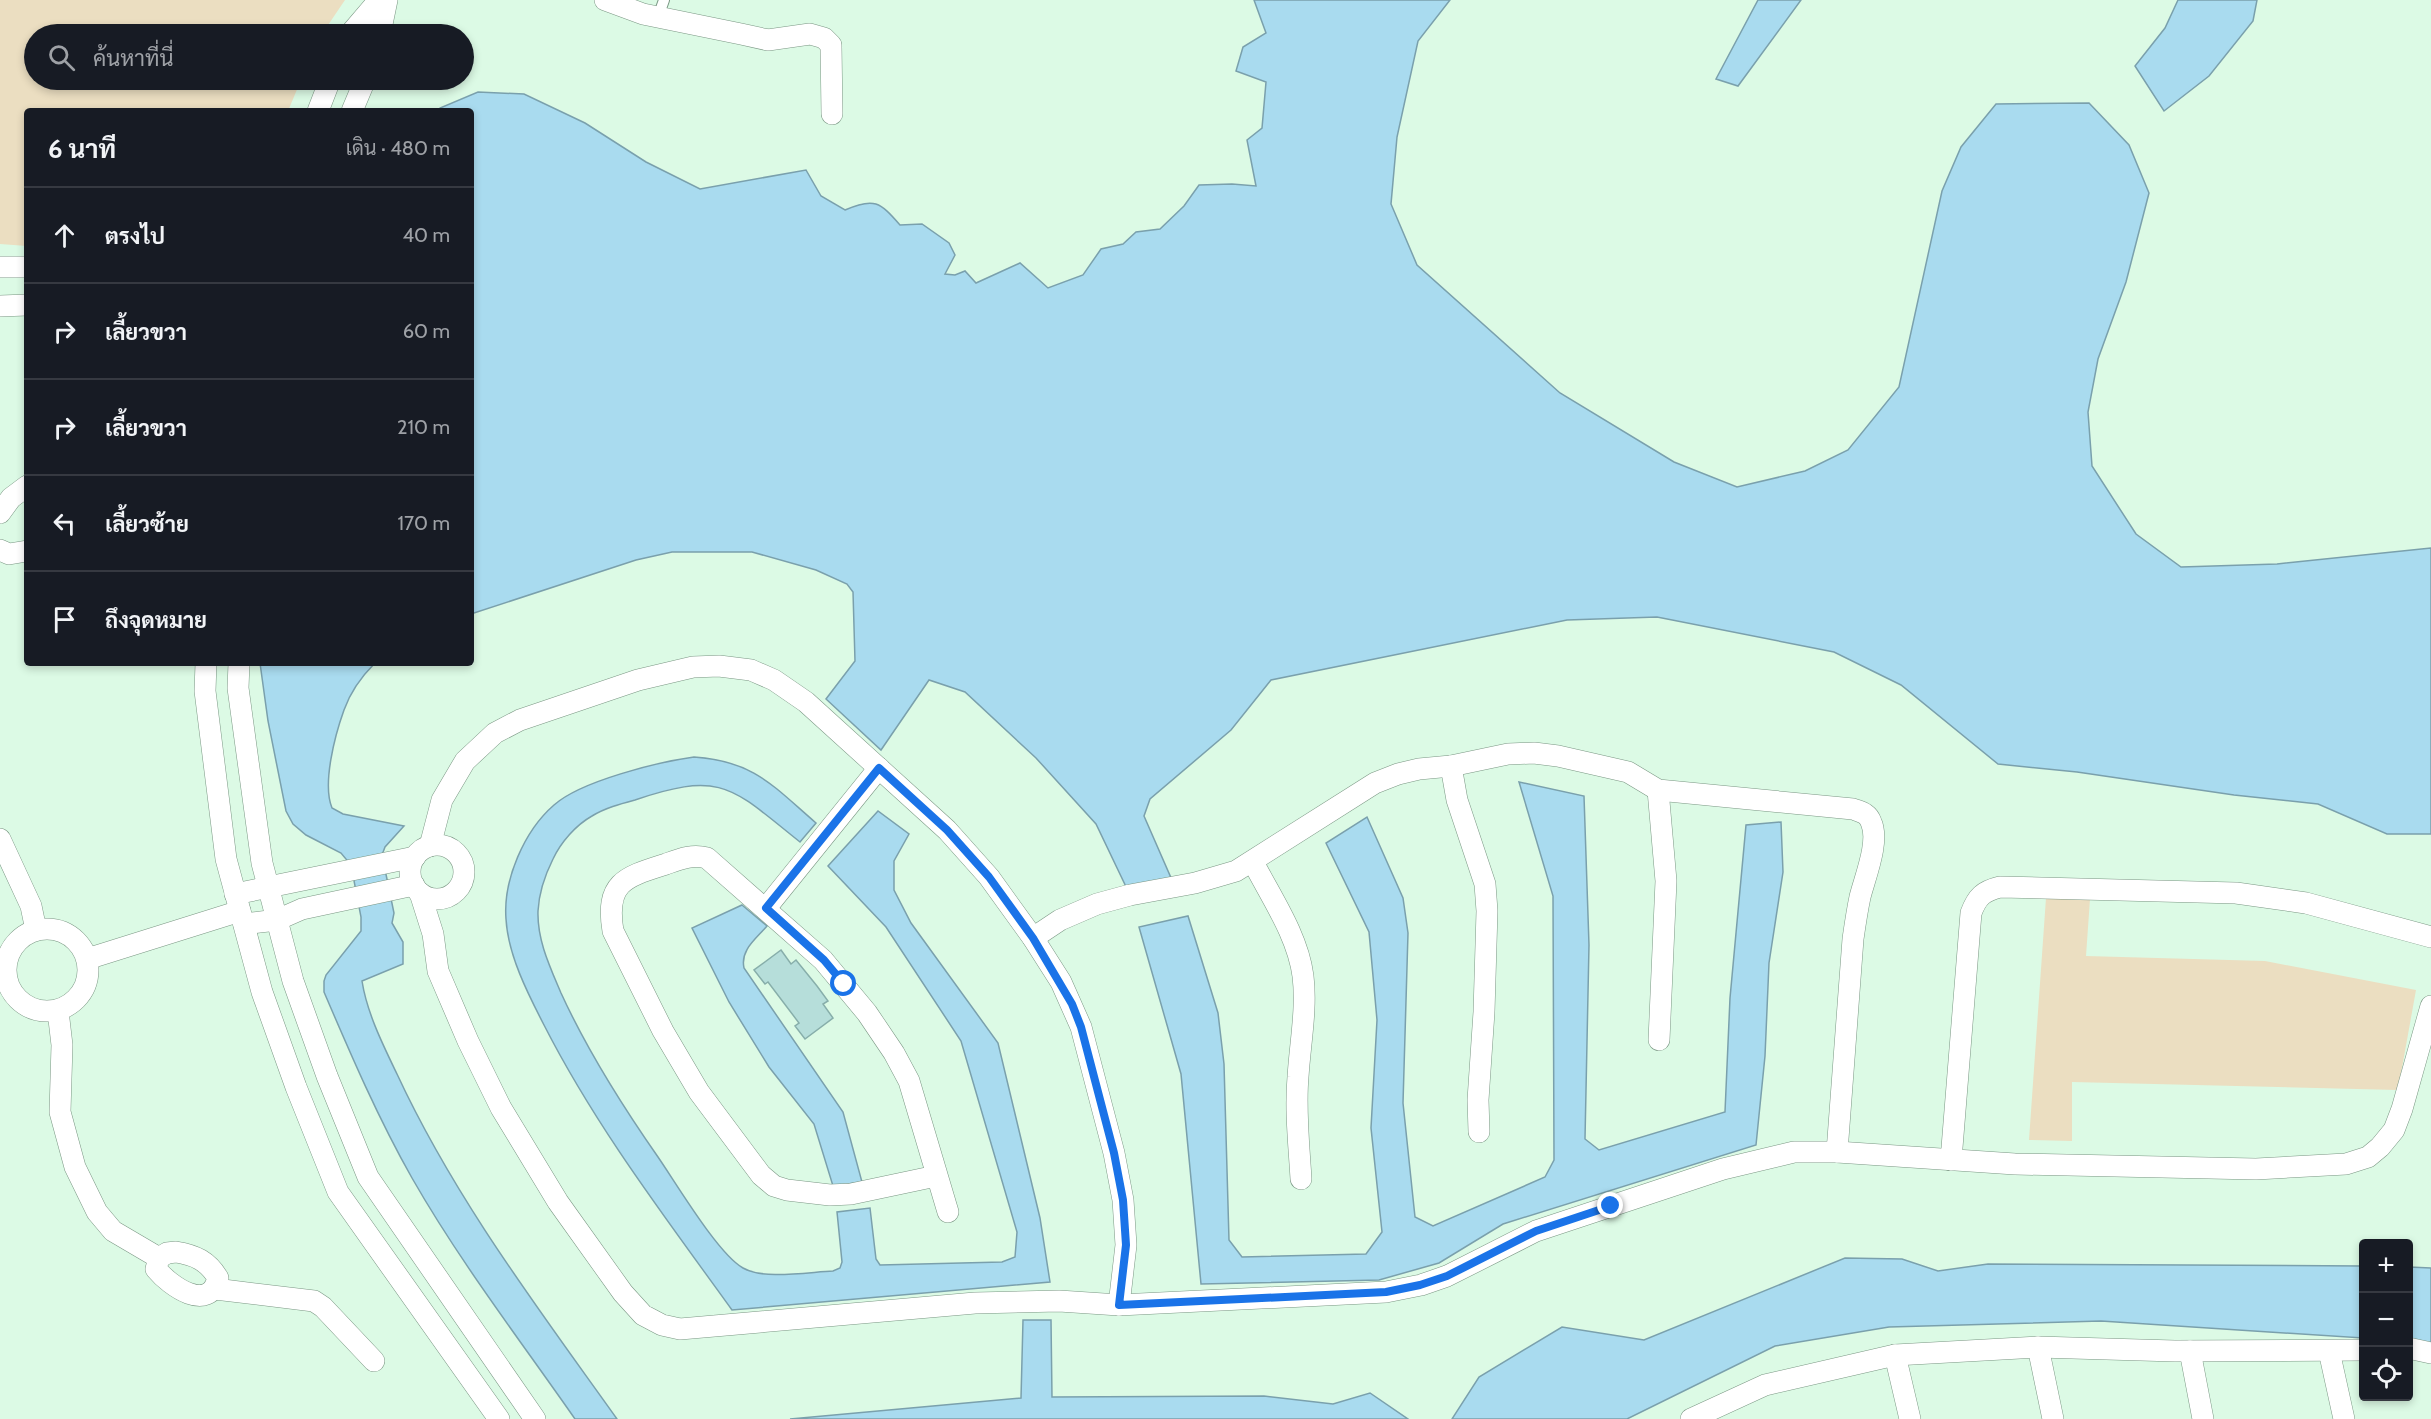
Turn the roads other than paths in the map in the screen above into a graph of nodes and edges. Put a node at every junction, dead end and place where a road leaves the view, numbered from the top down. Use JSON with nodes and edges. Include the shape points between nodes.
{"nodes":[{"id":1,"x":379,"y":0,"type":"edge"},
{"id":2,"x":387,"y":0,"type":"edge"},
{"id":3,"x":605,"y":0,"type":"edge"},
{"id":4,"x":661,"y":9,"type":"edge"},
{"id":5,"x":359,"y":24,"type":"edge"},
{"id":6,"x":382,"y":24,"type":"edge"},
{"id":7,"x":326,"y":90,"type":"edge"},
{"id":8,"x":360,"y":90,"type":"edge"},
{"id":9,"x":319,"y":108,"type":"edge"},
{"id":10,"x":353,"y":108,"type":"edge"},
{"id":11,"x":832,"y":114,"type":"dead end"},
{"id":12,"x":0,"y":267,"type":"edge"},
{"id":13,"x":24,"y":267,"type":"edge"},
{"id":14,"x":24,"y":305,"type":"edge"},
{"id":15,"x":0,"y":306,"type":"edge"},
{"id":16,"x":24,"y":488,"type":"edge"},
{"id":17,"x":0,"y":513,"type":"edge"},
{"id":18,"x":0,"y":550,"type":"edge"},
{"id":19,"x":24,"y":552,"type":"edge"},
{"id":20,"x":206,"y":666,"type":"edge"},
{"id":21,"x":239,"y":666,"type":"edge"},
{"id":22,"x":1451,"y":766,"type":"junction"},
{"id":23,"x":879,"y":768,"type":"junction"},
{"id":24,"x":1658,"y":790,"type":"junction"},
{"id":25,"x":437,"y":820,"type":"junction"},
{"id":26,"x":0,"y":839,"type":"edge"},
{"id":27,"x":422,"y":852,"type":"junction"},
{"id":28,"x":456,"y":853,"type":"junction"},
{"id":29,"x":1253,"y":862,"type":"junction"},
{"id":30,"x":262,"y":863,"type":"junction"},
{"id":31,"x":300,"y":879,"type":"junction"},
{"id":32,"x":268,"y":887,"type":"junction"},
{"id":33,"x":409,"y":889,"type":"junction"},
{"id":34,"x":454,"y":894,"type":"junction"},
{"id":35,"x":766,"y":908,"type":"junction"},
{"id":36,"x":302,"y":909,"type":"junction"},
{"id":37,"x":240,"y":910,"type":"junction"},
{"id":38,"x":277,"y":920,"type":"junction"},
{"id":39,"x":36,"y":930,"type":"junction"},
{"id":40,"x":433,"y":934,"type":"junction"},
{"id":41,"x":2431,"y":937,"type":"edge"},
{"id":42,"x":1033,"y":938,"type":"junction"},
{"id":43,"x":285,"y":949,"type":"junction"},
{"id":44,"x":87,"y":959,"type":"junction"},
{"id":45,"x":2431,"y":1006,"type":"edge"},
{"id":46,"x":58,"y":1011,"type":"junction"},
{"id":47,"x":1659,"y":1040,"type":"dead end"},
{"id":48,"x":1479,"y":1132,"type":"dead end"},
{"id":49,"x":1837,"y":1152,"type":"junction"},
{"id":50,"x":1951,"y":1160,"type":"junction"},
{"id":51,"x":936,"y":1176,"type":"junction"},
{"id":52,"x":1301,"y":1179,"type":"dead end"},
{"id":53,"x":948,"y":1212,"type":"dead end"},
{"id":54,"x":159,"y":1258,"type":"junction"},
{"id":55,"x":215,"y":1289,"type":"junction"},
{"id":56,"x":1119,"y":1305,"type":"junction"},
{"id":57,"x":2038,"y":1347,"type":"junction"},
{"id":58,"x":2413,"y":1349,"type":"edge"},
{"id":59,"x":2359,"y":1350,"type":"edge"},
{"id":60,"x":2190,"y":1351,"type":"junction"},
{"id":61,"x":2329,"y":1351,"type":"junction"},
{"id":62,"x":2431,"y":1353,"type":"edge"},
{"id":63,"x":1894,"y":1355,"type":"junction"},
{"id":64,"x":374,"y":1361,"type":"dead end"},
{"id":65,"x":499,"y":1419,"type":"edge"},
{"id":66,"x":535,"y":1419,"type":"edge"},
{"id":67,"x":1691,"y":1419,"type":"edge"},
{"id":68,"x":1910,"y":1419,"type":"edge"},
{"id":69,"x":2053,"y":1419,"type":"edge"},
{"id":70,"x":2203,"y":1419,"type":"edge"},
{"id":71,"x":2343,"y":1419,"type":"edge"}],
"edges":[{"from":1,"to":5,"type":"street"},
{"from":2,"to":6,"type":"street"},
{"from":3,"to":4,"type":"street"},
{"from":4,"to":11,"type":"street","via":[[768,40],[810,34],[824,38],[831,45]]},
{"from":7,"to":9,"type":"street"},
{"from":8,"to":10,"type":"street"},
{"from":12,"to":13,"type":"street"},
{"from":14,"to":15,"type":"street"},
{"from":16,"to":17,"type":"street"},
{"from":18,"to":19,"type":"street","via":[[9,554]]},
{"from":20,"to":37,"type":"street","via":[[205,691],[226,859]]},
{"from":21,"to":30,"type":"street","via":[[238,688]]},
{"from":22,"to":24,"type":"street","via":[[1508,754],[1534,753],[1628,772]]},
{"from":22,"to":29,"type":"street","via":[[1419,769],[1375,783]]},
{"from":22,"to":48,"type":"street","via":[[1457,800],[1485,884]]},
{"from":23,"to":25,"type":"street","via":[[806,702],[774,680],[751,670],[693,667],[638,680],[520,720],[495,733],[471,754],[454,777]]},
{"from":23,"to":35,"type":"street"},
{"from":23,"to":42,"type":"street","via":[[947,830],[989,877]]},
{"from":24,"to":47,"type":"street","via":[[1666,881]]},
{"from":24,"to":49,"type":"street","via":[[1852,809],[1866,814],[1872,823],[1872,855],[1853,939]]},
{"from":25,"to":27,"type":"street"},
{"from":25,"to":28,"type":"street"},
{"from":26,"to":39,"type":"street","via":[[31,906]]},
{"from":27,"to":28,"type":"street","via":[[440,845]]},
{"from":27,"to":31,"type":"street","via":[[387,863]]},
{"from":27,"to":33,"type":"street","via":[[410,876]]},
{"from":28,"to":34,"type":"street","via":[[464,878]]},
{"from":29,"to":42,"type":"street","via":[[1195,883],[1097,904],[1060,920]]},
{"from":29,"to":52,"type":"street","via":[[1288,930],[1303,975],[1298,1080]]},
{"from":30,"to":31,"type":"street"},
{"from":30,"to":32,"type":"street"},
{"from":31,"to":32,"type":"street"},
{"from":32,"to":37,"type":"street"},
{"from":32,"to":38,"type":"street"},
{"from":33,"to":34,"type":"street","via":[[437,900]]},
{"from":33,"to":36,"type":"street"},
{"from":33,"to":40,"type":"street"},
{"from":34,"to":40,"type":"street"},
{"from":35,"to":51,"type":"street","via":[[824,960],[867,1012],[894,1053],[909,1081]]},
{"from":35,"to":51,"type":"street","via":[[718,866],[697,855],[627,877],[612,901],[611,916],[613,931],[663,1031],[699,1092],[761,1175],[774,1186],[830,1195],[866,1192]]},
{"from":36,"to":38,"type":"street"},
{"from":36,"to":43,"type":"street"},
{"from":37,"to":38,"type":"street"},
{"from":37,"to":44,"type":"street"},
{"from":37,"to":65,"type":"street","via":[[262,992],[338,1192]]},
{"from":38,"to":43,"type":"street"},
{"from":39,"to":44,"type":"street","via":[[67,934],[83,949]]},
{"from":39,"to":46,"type":"street","via":[[26,934],[11,950],[5,971],[7,981],[26,1007]]},
{"from":40,"to":56,"type":"street","via":[[438,971],[501,1108],[558,1202],[622,1293],[643,1315],[662,1325],[702,1329],[975,1303],[1059,1301]]},
{"from":41,"to":50,"type":"street","via":[[2306,903],[2236,893],[2000,887],[1987,890],[1977,899],[1971,913]]},
{"from":42,"to":56,"type":"street","via":[[1081,1027],[1114,1153],[1126,1245]]},
{"from":43,"to":66,"type":"street","via":[[327,1076],[368,1177]]},
{"from":44,"to":46,"type":"street","via":[[83,991]]},
{"from":45,"to":50,"type":"street","via":[[2394,1130],[2368,1157],[2356,1161],[2307,1168],[2256,1169]]},
{"from":46,"to":54,"type":"street","via":[[62,1045],[60,1112],[75,1167],[97,1212],[113,1231]]},
{"from":49,"to":50,"type":"street"},
{"from":49,"to":56,"type":"street","via":[[1794,1152],[1723,1169],[1536,1231],[1447,1276],[1409,1287],[1359,1294]]},
{"from":51,"to":53,"type":"street"},
{"from":54,"to":55,"type":"street","via":[[156,1269],[175,1287],[199,1295]]},
{"from":54,"to":55,"type":"street","via":[[167,1253],[192,1254],[218,1278]]},
{"from":55,"to":64,"type":"street","via":[[314,1301]]},
{"from":57,"to":60,"type":"street"},
{"from":57,"to":63,"type":"street"},
{"from":57,"to":69,"type":"street"},
{"from":58,"to":62,"type":"street"},
{"from":59,"to":61,"type":"street"},
{"from":60,"to":61,"type":"street"},
{"from":60,"to":70,"type":"street"},
{"from":61,"to":71,"type":"street"},
{"from":63,"to":67,"type":"street","via":[[1765,1385]]},
{"from":63,"to":68,"type":"street"}]}
